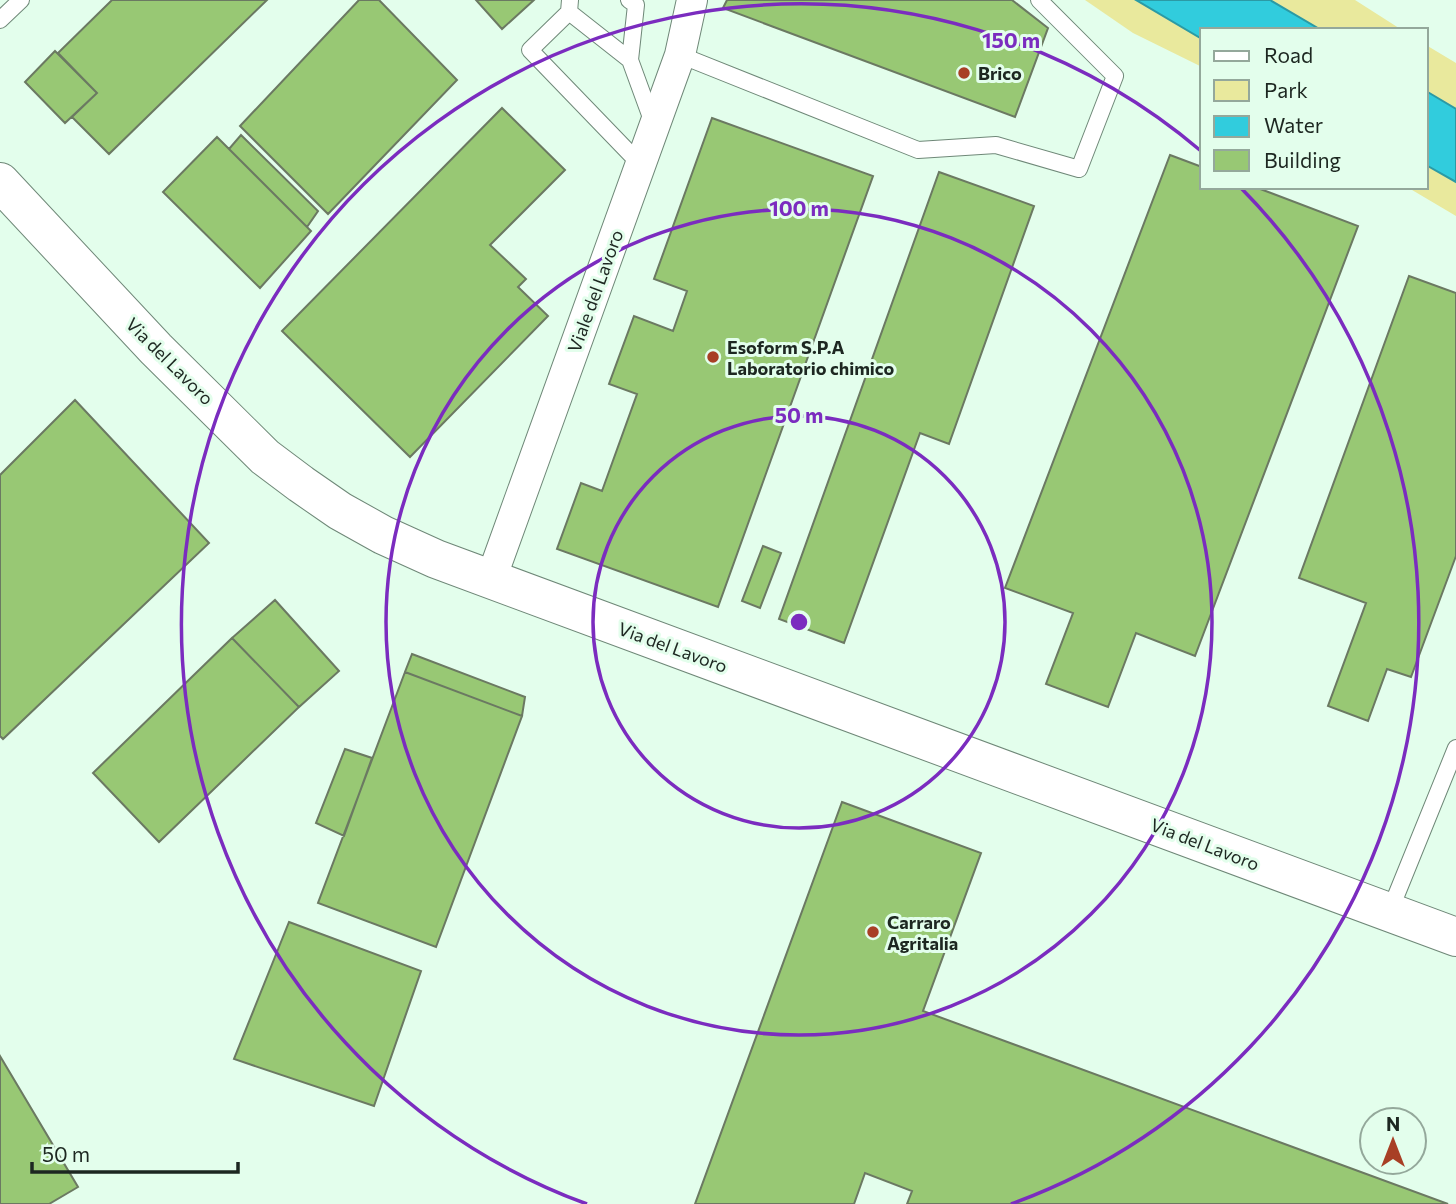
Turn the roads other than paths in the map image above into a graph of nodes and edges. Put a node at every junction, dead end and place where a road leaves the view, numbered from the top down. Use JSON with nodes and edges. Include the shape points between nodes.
{"nodes":[{"id":1,"x":21,"y":0,"type":"edge"},
{"id":2,"x":692,"y":0,"type":"edge"},
{"id":3,"x":1039,"y":0,"type":"edge"},
{"id":4,"x":635,"y":2,"type":"edge"},
{"id":5,"x":570,"y":6,"type":"edge"},
{"id":6,"x":0,"y":20,"type":"edge"},
{"id":7,"x":680,"y":55,"type":"junction"},
{"id":8,"x":630,"y":60,"type":"junction"},
{"id":9,"x":654,"y":126,"type":"junction"},
{"id":10,"x":640,"y":164,"type":"junction"},
{"id":11,"x":0,"y":182,"type":"edge"},
{"id":12,"x":491,"y":579,"type":"junction"},
{"id":13,"x":1456,"y":748,"type":"edge"},
{"id":14,"x":1389,"y":913,"type":"junction"},
{"id":15,"x":1456,"y":937,"type":"edge"}],
"edges":[{"from":1,"to":6,"type":"lane"},
{"from":2,"to":7,"type":"street","name":"Viale del Lavoro"},
{"from":3,"to":7,"type":"lane","via":[[1115,76],[1079,169],[996,145],[918,150]]},
{"from":4,"to":8,"type":"lane"},
{"from":5,"to":8,"type":"lane"},
{"from":5,"to":10,"type":"lane","via":[[530,50]]},
{"from":7,"to":9,"type":"street","name":"Viale del Lavoro"},
{"from":8,"to":9,"type":"lane"},
{"from":9,"to":10,"type":"street","name":"Viale del Lavoro"},
{"from":10,"to":12,"type":"street","name":"Viale del Lavoro"},
{"from":11,"to":12,"type":"main road","name":"Via del Lavoro","via":[[156,349],[265,457],[340,511],[383,535]]},
{"from":12,"to":14,"type":"main road","name":"Via del Lavoro"},
{"from":13,"to":14,"type":"lane"},
{"from":14,"to":15,"type":"main road","name":"Via del Lavoro"}]}
